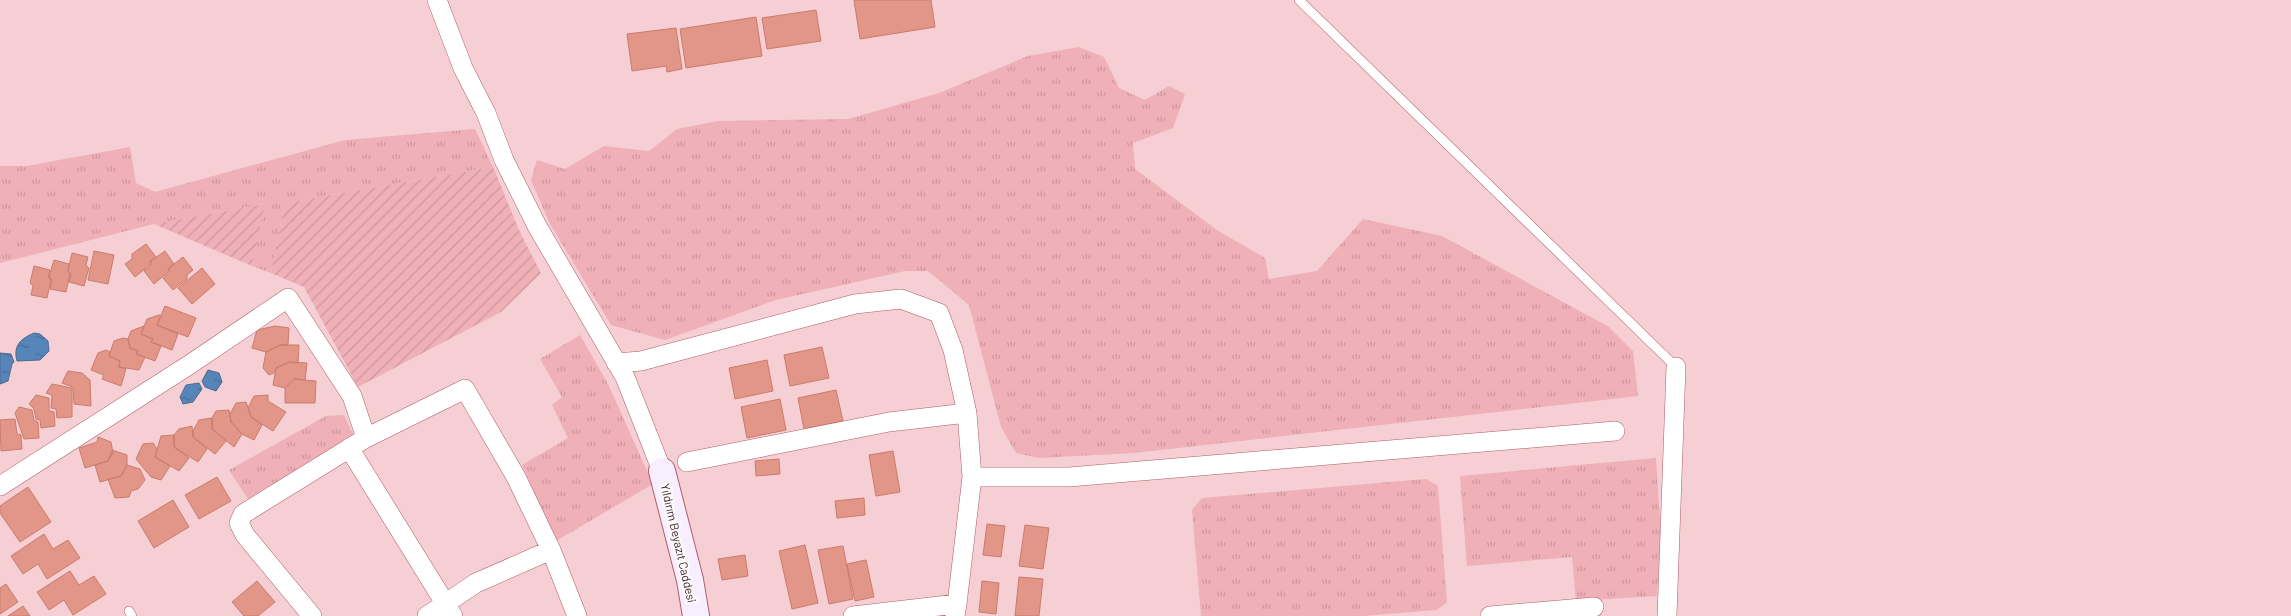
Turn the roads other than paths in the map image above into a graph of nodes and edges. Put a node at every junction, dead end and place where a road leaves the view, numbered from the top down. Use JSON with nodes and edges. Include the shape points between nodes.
{"nodes":[{"id":1,"x":437,"y":0,"type":"edge"},
{"id":2,"x":1299,"y":0,"type":"edge"},
{"id":3,"x":616,"y":363,"type":"junction"},
{"id":4,"x":1676,"y":367,"type":"joint"},
{"id":5,"x":967,"y":413,"type":"junction"},
{"id":6,"x":1615,"y":431,"type":"dead end"},
{"id":7,"x":366,"y":438,"type":"junction"},
{"id":8,"x":349,"y":448,"type":"junction"},
{"id":9,"x":687,"y":462,"type":"dead end"},
{"id":10,"x":662,"y":471,"type":"joint"},
{"id":11,"x":972,"y":477,"type":"junction"},
{"id":12,"x":0,"y":486,"type":"edge"},
{"id":13,"x":551,"y":550,"type":"junction"},
{"id":14,"x":1594,"y":607,"type":"dead end"},
{"id":15,"x":449,"y":609,"type":"edge"},
{"id":16,"x":956,"y":610,"type":"edge"},
{"id":17,"x":312,"y":616,"type":"edge"},
{"id":18,"x":428,"y":616,"type":"edge"},
{"id":19,"x":577,"y":616,"type":"edge"},
{"id":20,"x":696,"y":616,"type":"edge"},
{"id":21,"x":853,"y":616,"type":"edge"},
{"id":22,"x":1490,"y":616,"type":"edge"},
{"id":23,"x":1668,"y":616,"type":"edge"}],
"edges":[{"from":1,"to":3,"type":"street","via":[[504,160],[537,226]]},
{"from":2,"to":4,"type":"lane"},
{"from":3,"to":5,"type":"street","via":[[641,361],[855,304],[901,299],[939,313],[953,350]]},
{"from":3,"to":10,"type":"street","via":[[625,377]]},
{"from":4,"to":23,"type":"street"},
{"from":5,"to":9,"type":"street","via":[[889,422]]},
{"from":5,"to":11,"type":"street"},
{"from":6,"to":11,"type":"street","via":[[1069,476]]},
{"from":7,"to":8,"type":"street"},
{"from":7,"to":12,"type":"street","via":[[352,396],[288,298]]},
{"from":7,"to":13,"type":"street","via":[[465,389],[516,477]]},
{"from":8,"to":15,"type":"street"},
{"from":8,"to":17,"type":"street","via":[[243,514],[239,523],[244,535]]},
{"from":10,"to":20,"type":"street","name":"Yıldırım Beyazıt Caddesi"},
{"from":11,"to":16,"type":"street"},
{"from":13,"to":15,"type":"street","via":[[476,583]]},
{"from":13,"to":19,"type":"street"},
{"from":14,"to":22,"type":"street"},
{"from":15,"to":18,"type":"street"},
{"from":16,"to":21,"type":"street"}]}
